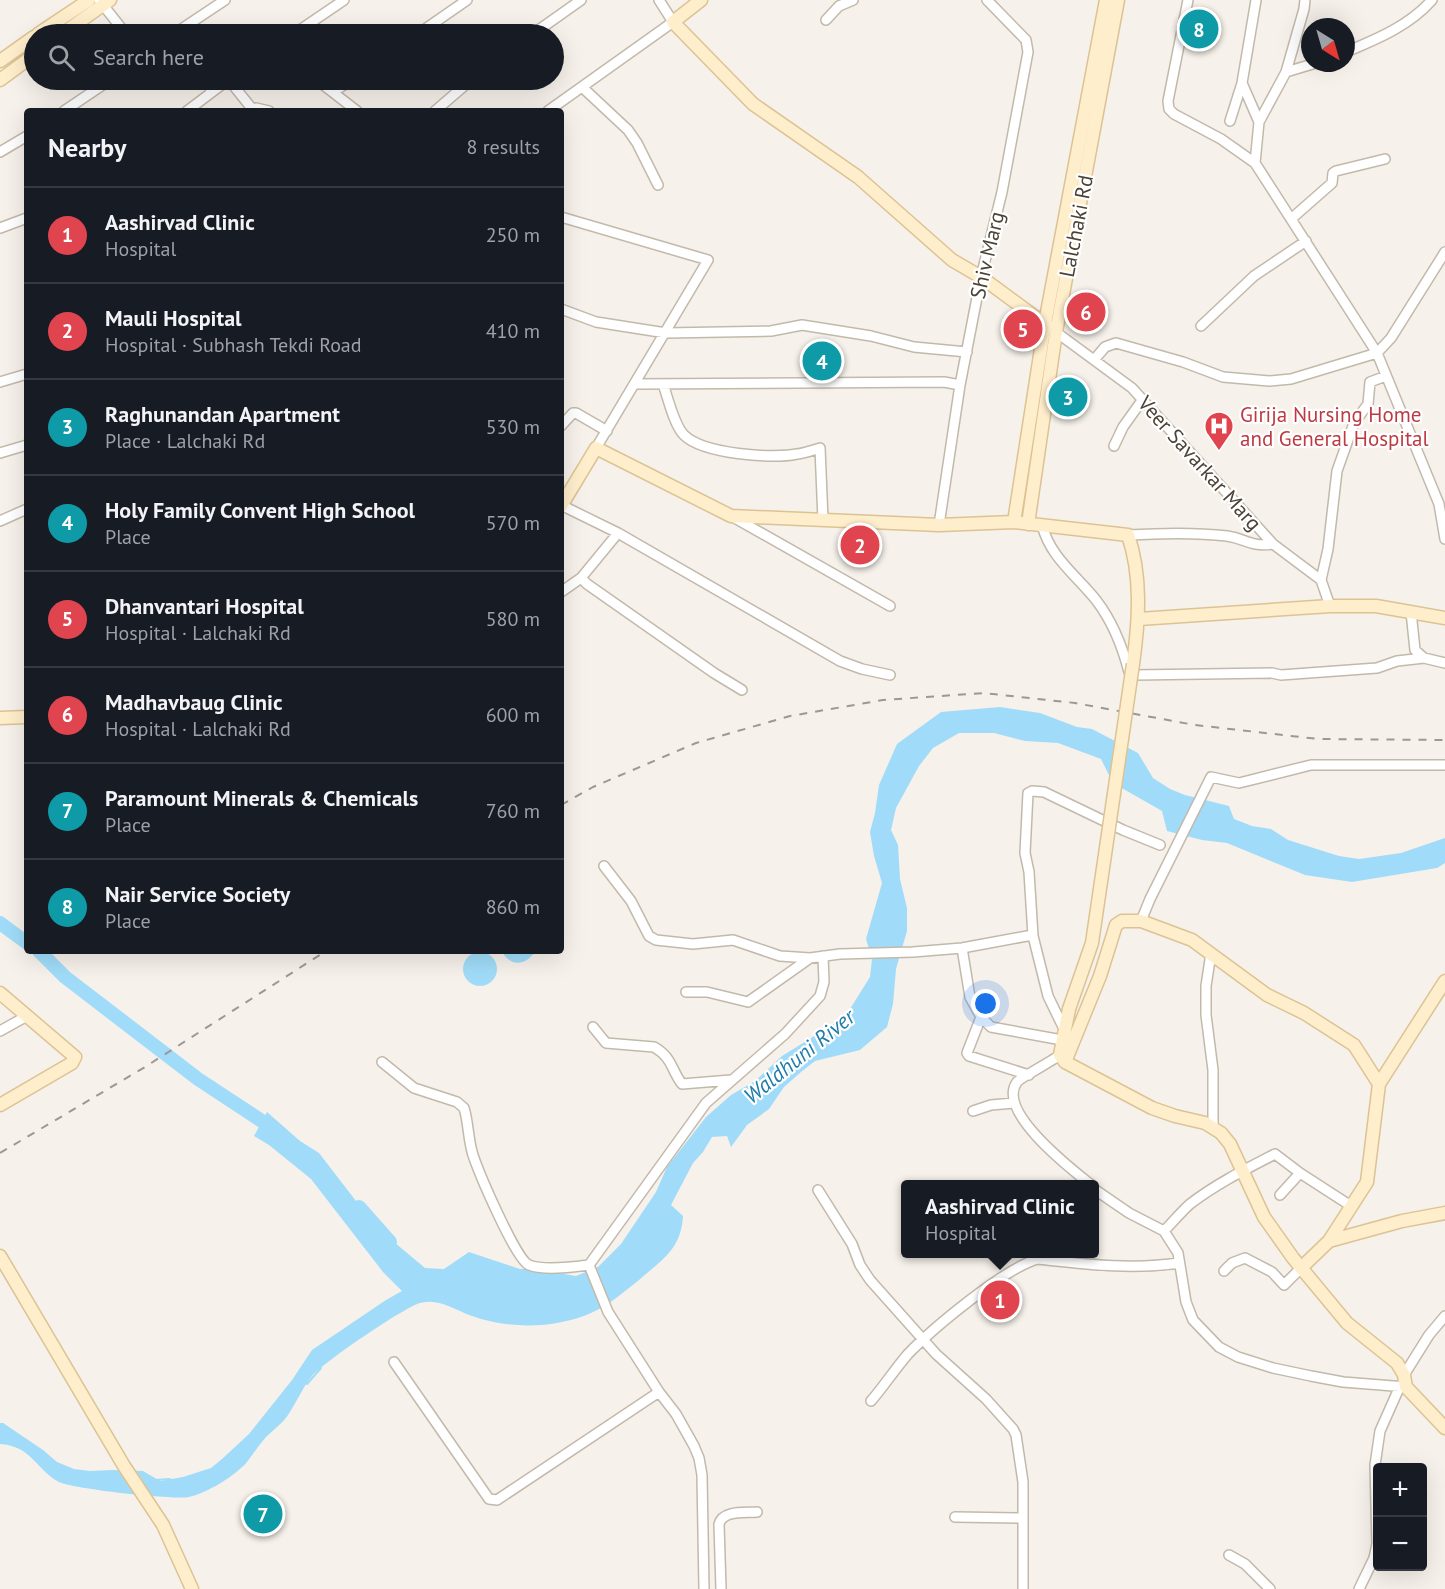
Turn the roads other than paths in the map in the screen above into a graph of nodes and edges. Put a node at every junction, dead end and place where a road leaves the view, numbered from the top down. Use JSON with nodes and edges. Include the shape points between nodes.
{"nodes":[{"id":1,"x":88,"y":0,"type":"edge"},
{"id":2,"x":225,"y":0,"type":"edge"},
{"id":3,"x":344,"y":0,"type":"edge"},
{"id":4,"x":467,"y":0,"type":"edge"},
{"id":5,"x":581,"y":0,"type":"edge"},
{"id":6,"x":659,"y":0,"type":"edge"},
{"id":7,"x":701,"y":0,"type":"edge"},
{"id":8,"x":853,"y":0,"type":"edge"},
{"id":9,"x":987,"y":0,"type":"edge"},
{"id":10,"x":1106,"y":0,"type":"edge"},
{"id":11,"x":1118,"y":0,"type":"edge"},
{"id":12,"x":1188,"y":0,"type":"edge"},
{"id":13,"x":1256,"y":0,"type":"edge"},
{"id":14,"x":1305,"y":0,"type":"edge"},
{"id":15,"x":1432,"y":0,"type":"edge"},
{"id":16,"x":104,"y":2,"type":"edge"},
{"id":17,"x":826,"y":21,"type":"dead end"},
{"id":18,"x":673,"y":22,"type":"junction"},
{"id":19,"x":53,"y":24,"type":"edge"},
{"id":20,"x":75,"y":24,"type":"edge"},
{"id":21,"x":119,"y":24,"type":"edge"},
{"id":22,"x":189,"y":24,"type":"edge"},
{"id":23,"x":309,"y":24,"type":"edge"},
{"id":24,"x":432,"y":24,"type":"edge"},
{"id":25,"x":547,"y":24,"type":"edge"},
{"id":26,"x":24,"y":45,"type":"edge"},
{"id":27,"x":1355,"y":48,"type":"edge"},
{"id":28,"x":0,"y":62,"type":"edge"},
{"id":29,"x":24,"y":62,"type":"edge"},
{"id":30,"x":1100,"y":63,"type":"junction"},
{"id":31,"x":1301,"y":68,"type":"edge"},
{"id":32,"x":1286,"y":72,"type":"junction"},
{"id":33,"x":0,"y":80,"type":"edge"},
{"id":34,"x":1242,"y":83,"type":"junction"},
{"id":35,"x":582,"y":87,"type":"junction"},
{"id":36,"x":95,"y":90,"type":"edge"},
{"id":37,"x":236,"y":90,"type":"edge"},
{"id":38,"x":330,"y":90,"type":"edge"},
{"id":39,"x":336,"y":90,"type":"edge"},
{"id":40,"x":459,"y":90,"type":"edge"},
{"id":41,"x":212,"y":91,"type":"edge"},
{"id":42,"x":333,"y":92,"type":"junction"},
{"id":43,"x":68,"y":108,"type":"edge"},
{"id":44,"x":192,"y":108,"type":"edge"},
{"id":45,"x":251,"y":108,"type":"edge"},
{"id":46,"x":353,"y":108,"type":"edge"},
{"id":47,"x":438,"y":108,"type":"edge"},
{"id":48,"x":552,"y":108,"type":"edge"},
{"id":49,"x":1230,"y":121,"type":"dead end"},
{"id":50,"x":1259,"y":122,"type":"junction"},
{"id":51,"x":24,"y":138,"type":"edge"},
{"id":52,"x":0,"y":152,"type":"edge"},
{"id":53,"x":1384,"y":159,"type":"dead end"},
{"id":54,"x":1255,"y":163,"type":"junction"},
{"id":55,"x":658,"y":185,"type":"dead end"},
{"id":56,"x":564,"y":218,"type":"edge"},
{"id":57,"x":24,"y":219,"type":"edge"},
{"id":58,"x":1291,"y":219,"type":"junction"},
{"id":59,"x":0,"y":228,"type":"edge"},
{"id":60,"x":1305,"y":241,"type":"junction"},
{"id":61,"x":1444,"y":258,"type":"edge"},
{"id":62,"x":981,"y":277,"type":"junction"},
{"id":63,"x":564,"y":310,"type":"edge"},
{"id":64,"x":1045,"y":323,"type":"junction"},
{"id":65,"x":1201,"y":326,"type":"dead end"},
{"id":66,"x":1056,"y":332,"type":"junction"},
{"id":67,"x":666,"y":333,"type":"junction"},
{"id":68,"x":967,"y":352,"type":"junction"},
{"id":69,"x":1377,"y":353,"type":"junction"},
{"id":70,"x":1094,"y":360,"type":"junction"},
{"id":71,"x":24,"y":375,"type":"edge"},
{"id":72,"x":1386,"y":376,"type":"junction"},
{"id":73,"x":0,"y":382,"type":"edge"},
{"id":74,"x":635,"y":384,"type":"junction"},
{"id":75,"x":663,"y":384,"type":"junction"},
{"id":76,"x":960,"y":385,"type":"junction"},
{"id":77,"x":1143,"y":399,"type":"junction"},
{"id":78,"x":564,"y":423,"type":"edge"},
{"id":79,"x":607,"y":431,"type":"junction"},
{"id":80,"x":24,"y":446,"type":"edge"},
{"id":81,"x":1114,"y":446,"type":"dead end"},
{"id":82,"x":597,"y":448,"type":"junction"},
{"id":83,"x":0,"y":453,"type":"edge"},
{"id":84,"x":564,"y":500,"type":"edge"},
{"id":85,"x":564,"y":506,"type":"edge"},
{"id":86,"x":24,"y":509,"type":"edge"},
{"id":87,"x":731,"y":516,"type":"junction"},
{"id":88,"x":823,"y":520,"type":"junction"},
{"id":89,"x":0,"y":521,"type":"edge"},
{"id":90,"x":1014,"y":522,"type":"junction"},
{"id":91,"x":1028,"y":524,"type":"junction"},
{"id":92,"x":939,"y":525,"type":"junction"},
{"id":93,"x":1041,"y":525,"type":"junction"},
{"id":94,"x":1444,"y":528,"type":"edge"},
{"id":95,"x":618,"y":533,"type":"junction"},
{"id":96,"x":1128,"y":535,"type":"junction"},
{"id":97,"x":1445,"y":539,"type":"edge"},
{"id":98,"x":1273,"y":544,"type":"junction"},
{"id":99,"x":581,"y":578,"type":"junction"},
{"id":100,"x":1321,"y":580,"type":"junction"},
{"id":101,"x":564,"y":590,"type":"edge"},
{"id":102,"x":890,"y":606,"type":"dead end"},
{"id":103,"x":1330,"y":606,"type":"junction"},
{"id":104,"x":1411,"y":612,"type":"junction"},
{"id":105,"x":1445,"y":618,"type":"edge"},
{"id":106,"x":1139,"y":619,"type":"junction"},
{"id":107,"x":1424,"y":658,"type":"junction"},
{"id":108,"x":1445,"y":663,"type":"edge"},
{"id":109,"x":890,"y":675,"type":"dead end"},
{"id":110,"x":742,"y":690,"type":"dead end"},
{"id":111,"x":24,"y":717,"type":"edge"},
{"id":112,"x":0,"y":718,"type":"edge"},
{"id":113,"x":1445,"y":765,"type":"edge"},
{"id":114,"x":1161,"y":845,"type":"dead end"},
{"id":115,"x":604,"y":866,"type":"dead end"},
{"id":116,"x":1141,"y":921,"type":"junction"},
{"id":117,"x":1033,"y":936,"type":"junction"},
{"id":118,"x":962,"y":948,"type":"junction"},
{"id":119,"x":1211,"y":952,"type":"junction"},
{"id":120,"x":823,"y":956,"type":"junction"},
{"id":121,"x":810,"y":958,"type":"junction"},
{"id":122,"x":1445,"y":981,"type":"edge"},
{"id":123,"x":686,"y":992,"type":"dead end"},
{"id":124,"x":0,"y":993,"type":"edge"},
{"id":125,"x":27,"y":1016,"type":"junction"},
{"id":126,"x":981,"y":1017,"type":"junction"},
{"id":127,"x":593,"y":1027,"type":"dead end"},
{"id":128,"x":0,"y":1031,"type":"edge"},
{"id":129,"x":1063,"y":1034,"type":"junction"},
{"id":130,"x":1062,"y":1058,"type":"junction"},
{"id":131,"x":382,"y":1062,"type":"dead end"},
{"id":132,"x":1029,"y":1075,"type":"junction"},
{"id":133,"x":731,"y":1080,"type":"junction"},
{"id":134,"x":1379,"y":1084,"type":"junction"},
{"id":135,"x":1014,"y":1103,"type":"junction"},
{"id":136,"x":0,"y":1105,"type":"edge"},
{"id":137,"x":973,"y":1111,"type":"dead end"},
{"id":138,"x":1213,"y":1128,"type":"junction"},
{"id":139,"x":1242,"y":1171,"type":"junction"},
{"id":140,"x":1300,"y":1173,"type":"junction"},
{"id":141,"x":1084,"y":1180,"type":"edge"},
{"id":142,"x":818,"y":1190,"type":"dead end"},
{"id":143,"x":1099,"y":1192,"type":"edge"},
{"id":144,"x":1280,"y":1195,"type":"dead end"},
{"id":145,"x":1351,"y":1206,"type":"junction"},
{"id":146,"x":1445,"y":1213,"type":"edge"},
{"id":147,"x":1164,"y":1231,"type":"junction"},
{"id":148,"x":1329,"y":1242,"type":"junction"},
{"id":149,"x":0,"y":1256,"type":"edge"},
{"id":150,"x":1038,"y":1258,"type":"edge"},
{"id":151,"x":1060,"y":1258,"type":"edge"},
{"id":152,"x":1179,"y":1263,"type":"junction"},
{"id":153,"x":589,"y":1267,"type":"junction"},
{"id":154,"x":1301,"y":1268,"type":"junction"},
{"id":155,"x":1224,"y":1271,"type":"dead end"},
{"id":156,"x":1445,"y":1316,"type":"edge"},
{"id":157,"x":924,"y":1341,"type":"junction"},
{"id":158,"x":394,"y":1362,"type":"dead end"},
{"id":159,"x":1403,"y":1383,"type":"junction"},
{"id":160,"x":659,"y":1392,"type":"junction"},
{"id":161,"x":871,"y":1401,"type":"dead end"},
{"id":162,"x":1445,"y":1428,"type":"edge"},
{"id":163,"x":757,"y":1512,"type":"dead end"},
{"id":164,"x":955,"y":1517,"type":"dead end"},
{"id":165,"x":1023,"y":1518,"type":"junction"},
{"id":166,"x":1229,"y":1555,"type":"dead end"},
{"id":167,"x":192,"y":1589,"type":"edge"},
{"id":168,"x":704,"y":1589,"type":"edge"},
{"id":169,"x":721,"y":1589,"type":"edge"},
{"id":170,"x":1023,"y":1589,"type":"edge"},
{"id":171,"x":1270,"y":1589,"type":"edge"},
{"id":172,"x":1359,"y":1589,"type":"edge"}],
"edges":[{"from":1,"to":19,"type":"street"},
{"from":2,"to":22,"type":"street"},
{"from":3,"to":23,"type":"street"},
{"from":4,"to":24,"type":"street"},
{"from":5,"to":25,"type":"street"},
{"from":6,"to":18,"type":"street"},
{"from":7,"to":18,"type":"street"},
{"from":8,"to":17,"type":"street","via":[[839,6]]},
{"from":9,"to":62,"type":"street","name":"Shiv Marg","via":[[1026,40],[1028,52],[1002,192]]},
{"from":10,"to":30,"type":"street","name":"Lalchaki Rd"},
{"from":11,"to":30,"type":"street","name":"Lalchaki Rd"},
{"from":12,"to":54,"type":"street","via":[[1167,102],[1169,109]]},
{"from":13,"to":34,"type":"street"},
{"from":14,"to":32,"type":"street"},
{"from":15,"to":27,"type":"street","via":[[1420,13],[1384,36]]},
{"from":16,"to":20,"type":"street"},
{"from":16,"to":21,"type":"street"},
{"from":18,"to":35,"type":"street"},
{"from":18,"to":62,"type":"street","via":[[753,104],[858,177],[952,260]]},
{"from":26,"to":28,"type":"street"},
{"from":29,"to":33,"type":"street"},
{"from":30,"to":64,"type":"street","name":"Lalchaki Rd"},
{"from":30,"to":66,"type":"street","name":"Lalchaki Rd"},
{"from":31,"to":32,"type":"street"},
{"from":32,"to":50,"type":"street"},
{"from":34,"to":49,"type":"street"},
{"from":34,"to":50,"type":"street"},
{"from":35,"to":48,"type":"street"},
{"from":35,"to":55,"type":"street","via":[[628,130]]},
{"from":36,"to":43,"type":"street"},
{"from":37,"to":45,"type":"street"},
{"from":38,"to":42,"type":"street"},
{"from":39,"to":42,"type":"street"},
{"from":40,"to":47,"type":"street"},
{"from":41,"to":44,"type":"street"},
{"from":42,"to":46,"type":"street"},
{"from":50,"to":54,"type":"street"},
{"from":51,"to":52,"type":"street"},
{"from":53,"to":58,"type":"street","via":[[1336,171],[1332,183]]},
{"from":54,"to":58,"type":"street"},
{"from":56,"to":67,"type":"street","via":[[708,260]]},
{"from":57,"to":59,"type":"street"},
{"from":58,"to":60,"type":"street"},
{"from":60,"to":65,"type":"street","via":[[1254,276]]},
{"from":60,"to":69,"type":"street"},
{"from":61,"to":69,"type":"street"},
{"from":62,"to":64,"type":"street"},
{"from":62,"to":68,"type":"street","name":"Shiv Marg"},
{"from":63,"to":67,"type":"street","via":[[596,322]]},
{"from":64,"to":66,"type":"street"},
{"from":64,"to":90,"type":"street","name":"Lalchaki Rd"},
{"from":66,"to":70,"type":"street","name":"Veer Savarkar Marg"},
{"from":66,"to":91,"type":"street","name":"Lalchaki Rd"},
{"from":67,"to":68,"type":"street","via":[[771,331],[802,325],[915,347]]},
{"from":67,"to":74,"type":"street"},
{"from":68,"to":76,"type":"street","name":"Shiv Marg"},
{"from":69,"to":70,"type":"street","via":[[1291,379],[1269,381],[1223,377],[1116,343],[1105,347]]},
{"from":69,"to":72,"type":"street"},
{"from":70,"to":77,"type":"street","name":"Veer Savarkar Marg"},
{"from":71,"to":73,"type":"street"},
{"from":72,"to":94,"type":"street","via":[[1439,504]]},
{"from":72,"to":100,"type":"street","via":[[1370,382],[1368,404],[1354,423],[1337,471]]},
{"from":74,"to":75,"type":"street"},
{"from":74,"to":79,"type":"street"},
{"from":75,"to":76,"type":"street"},
{"from":75,"to":88,"type":"street","via":[[683,435],[691,441],[716,451],[751,454],[797,454],[820,448]]},
{"from":76,"to":92,"type":"street","name":"Shiv Marg"},
{"from":77,"to":81,"type":"street"},
{"from":77,"to":98,"type":"street","name":"Veer Savarkar Marg"},
{"from":78,"to":79,"type":"street","via":[[576,413]]},
{"from":79,"to":82,"type":"street"},
{"from":80,"to":83,"type":"street"},
{"from":82,"to":84,"type":"street"},
{"from":82,"to":87,"type":"street"},
{"from":85,"to":95,"type":"street"},
{"from":86,"to":89,"type":"street"},
{"from":87,"to":88,"type":"street"},
{"from":87,"to":102,"type":"street"},
{"from":88,"to":92,"type":"street"},
{"from":90,"to":91,"type":"street"},
{"from":90,"to":92,"type":"street"},
{"from":91,"to":93,"type":"street"},
{"from":93,"to":96,"type":"street"},
{"from":93,"to":107,"type":"street","via":[[1054,552],[1110,620],[1129,672],[1135,675],[1281,675],[1377,668]]},
{"from":94,"to":97,"type":"street"},
{"from":95,"to":99,"type":"street"},
{"from":95,"to":109,"type":"street","via":[[831,656]]},
{"from":96,"to":98,"type":"street","via":[[1191,532],[1231,536],[1260,546]]},
{"from":96,"to":106,"type":"street","via":[[1134,551]]},
{"from":98,"to":100,"type":"street","name":"Veer Savarkar Marg"},
{"from":99,"to":101,"type":"street"},
{"from":99,"to":110,"type":"street"},
{"from":100,"to":103,"type":"street"},
{"from":103,"to":104,"type":"street","via":[[1376,606]]},
{"from":103,"to":106,"type":"street"},
{"from":104,"to":105,"type":"street"},
{"from":104,"to":107,"type":"street","via":[[1415,650]]},
{"from":106,"to":129,"type":"street","bridge":true,"via":[[1092,943]]},
{"from":107,"to":108,"type":"street"},
{"from":111,"to":112,"type":"street"},
{"from":113,"to":116,"type":"street","via":[[1311,765],[1239,783],[1211,777]]},
{"from":114,"to":117,"type":"street","via":[[1044,792],[1028,793],[1025,853]]},
{"from":115,"to":121,"type":"street","via":[[631,901],[652,940],[693,944],[733,940],[780,956]]},
{"from":116,"to":119,"type":"street","via":[[1192,940]]},
{"from":116,"to":130,"type":"street","via":[[1122,921],[1116,925],[1100,976]]},
{"from":117,"to":118,"type":"street"},
{"from":117,"to":129,"type":"street","via":[[1048,996]]},
{"from":118,"to":120,"type":"street"},
{"from":118,"to":126,"type":"street","via":[[970,997]]},
{"from":119,"to":134,"type":"street","via":[[1268,995],[1354,1045]]},
{"from":119,"to":138,"type":"street","via":[[1206,1005],[1213,1070]]},
{"from":120,"to":121,"type":"street"},
{"from":120,"to":133,"type":"street","via":[[825,982],[820,996],[785,1034]]},
{"from":121,"to":123,"type":"street","via":[[748,1002],[707,992]]},
{"from":122,"to":134,"type":"street"},
{"from":124,"to":125,"type":"street"},
{"from":125,"to":128,"type":"street"},
{"from":125,"to":136,"type":"street","via":[[72,1053],[75,1060]]},
{"from":126,"to":129,"type":"street","via":[[991,1027]]},
{"from":126,"to":132,"type":"street","via":[[967,1050],[969,1056]]},
{"from":127,"to":133,"type":"street","via":[[606,1043],[654,1047],[674,1066],[682,1084]]},
{"from":129,"to":130,"type":"street"},
{"from":130,"to":132,"type":"street"},
{"from":130,"to":138,"type":"street","via":[[1152,1108]]},
{"from":131,"to":153,"type":"street","via":[[414,1088],[464,1108],[473,1156],[507,1234],[524,1262],[533,1266]]},
{"from":132,"to":135,"type":"street","via":[[1018,1080],[1012,1090]]},
{"from":133,"to":153,"type":"street","via":[[706,1103]]},
{"from":134,"to":145,"type":"street","via":[[1366,1182]]},
{"from":135,"to":137,"type":"street"},
{"from":135,"to":141,"type":"street","via":[[1018,1115],[1038,1139]]},
{"from":138,"to":139,"type":"street","via":[[1230,1144]]},
{"from":139,"to":140,"type":"street","via":[[1275,1154]]},
{"from":139,"to":147,"type":"street","via":[[1188,1206]]},
{"from":139,"to":154,"type":"street","via":[[1264,1217]]},
{"from":140,"to":144,"type":"street"},
{"from":140,"to":145,"type":"street"},
{"from":142,"to":157,"type":"street","via":[[852,1244],[864,1272]]},
{"from":143,"to":147,"type":"street"},
{"from":145,"to":148,"type":"street"},
{"from":146,"to":148,"type":"street"},
{"from":147,"to":152,"type":"street","via":[[1178,1252]]},
{"from":148,"to":154,"type":"street"},
{"from":149,"to":167,"type":"street","via":[[162,1525]]},
{"from":150,"to":157,"type":"street","via":[[1015,1267]]},
{"from":151,"to":152,"type":"street","via":[[1131,1267]]},
{"from":152,"to":159,"type":"street","via":[[1193,1320],[1219,1347],[1273,1368],[1343,1382]]},
{"from":153,"to":160,"type":"street","via":[[608,1312]]},
{"from":154,"to":155,"type":"street","via":[[1284,1285],[1272,1272],[1245,1258]]},
{"from":154,"to":159,"type":"street","via":[[1347,1323],[1397,1363]]},
{"from":156,"to":159,"type":"street","via":[[1429,1335]]},
{"from":157,"to":161,"type":"street"},
{"from":157,"to":165,"type":"street","via":[[1013,1429],[1023,1482]]},
{"from":158,"to":160,"type":"street","via":[[493,1500]]},
{"from":159,"to":162,"type":"street"},
{"from":159,"to":172,"type":"street","via":[[1380,1431],[1375,1465],[1377,1544]]},
{"from":160,"to":168,"type":"street","via":[[676,1414],[699,1458]]},
{"from":163,"to":169,"type":"street","via":[[726,1514],[721,1518]]},
{"from":164,"to":165,"type":"street"},
{"from":165,"to":170,"type":"street"},
{"from":166,"to":171,"type":"street","via":[[1245,1564]]}]}
